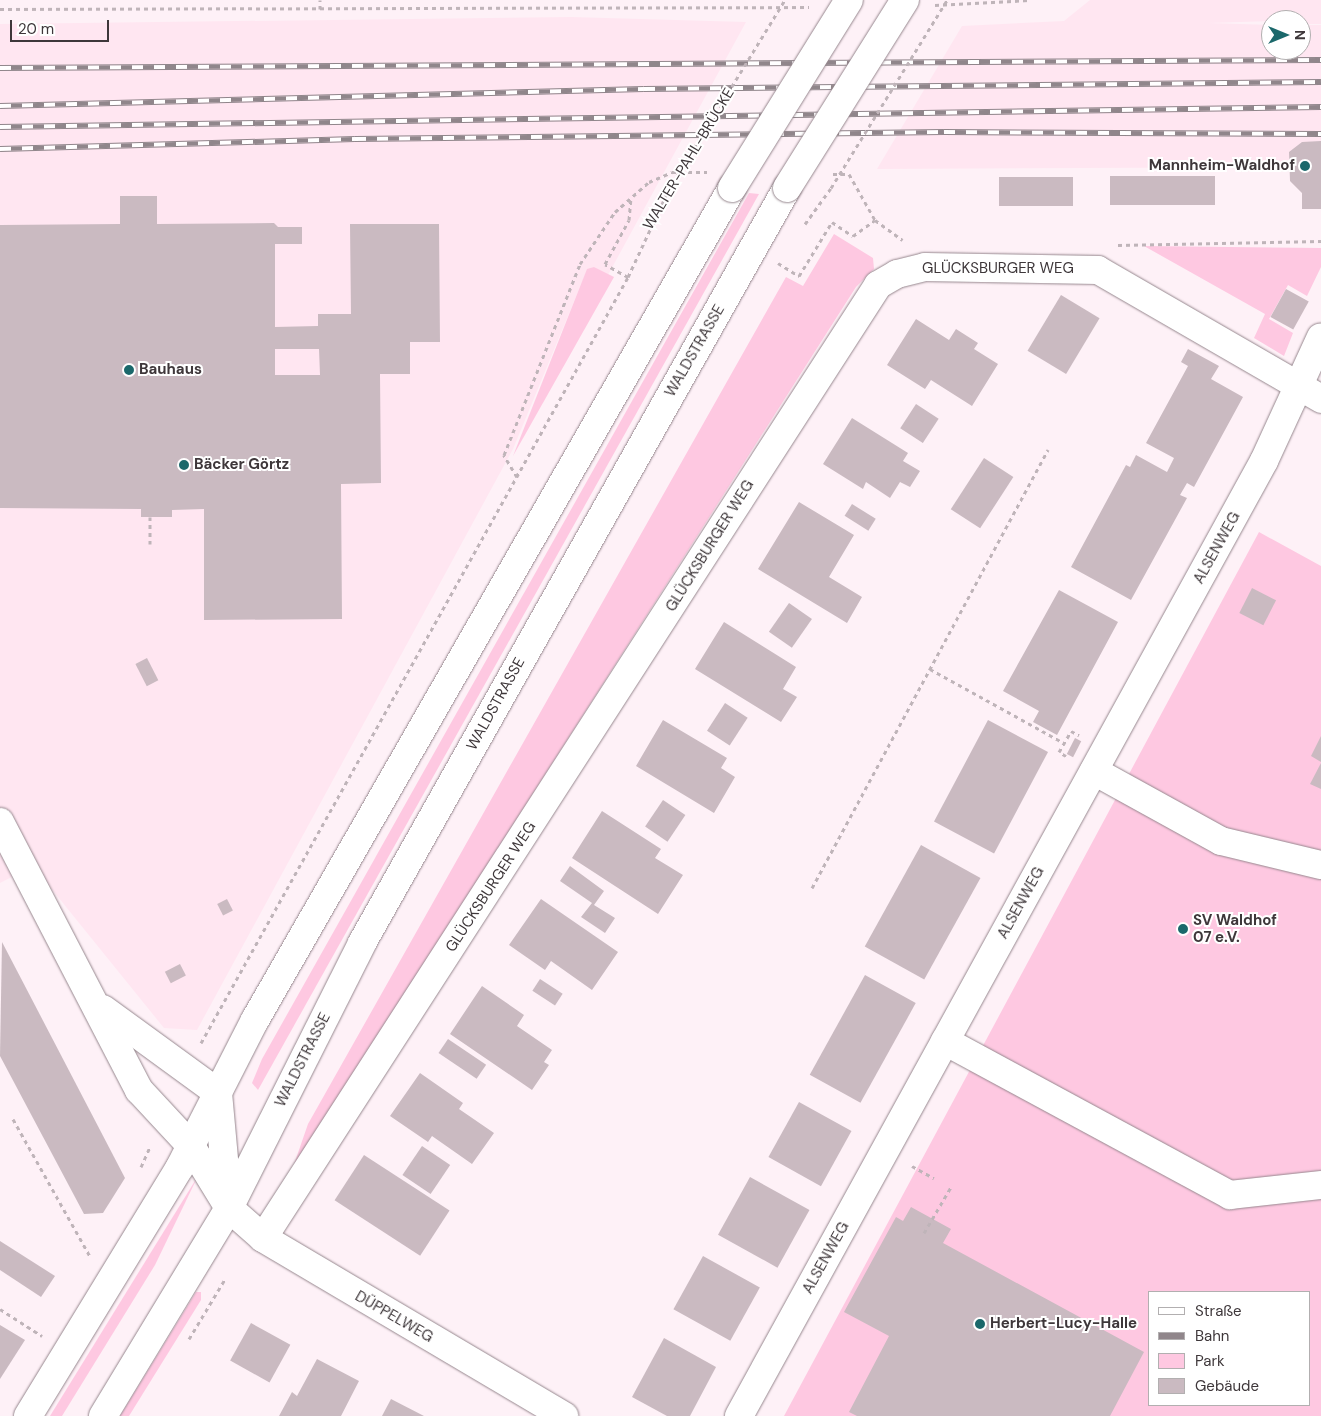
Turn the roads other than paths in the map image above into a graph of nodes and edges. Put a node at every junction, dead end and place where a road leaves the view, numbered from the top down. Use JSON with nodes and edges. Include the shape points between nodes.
{"nodes":[{"id":1,"x":849,"y":0,"type":"edge"},
{"id":2,"x":915,"y":3,"type":"edge"},
{"id":3,"x":1321,"y":336,"type":"edge"},
{"id":4,"x":1310,"y":393,"type":"edge"},
{"id":5,"x":1094,"y":771,"type":"junction"},
{"id":6,"x":3,"y":834,"type":"edge"},
{"id":7,"x":1321,"y":865,"type":"edge"},
{"id":8,"x":97,"y":1005,"type":"junction"},
{"id":9,"x":945,"y":1041,"type":"junction"},
{"id":10,"x":218,"y":1093,"type":"junction"},
{"id":11,"x":191,"y":1146,"type":"junction"},
{"id":12,"x":1321,"y":1185,"type":"edge"},
{"id":13,"x":229,"y":1208,"type":"junction"},
{"id":14,"x":263,"y":1238,"type":"junction"},
{"id":15,"x":28,"y":1416,"type":"edge"},
{"id":16,"x":104,"y":1416,"type":"edge"},
{"id":17,"x":564,"y":1416,"type":"edge"},
{"id":18,"x":739,"y":1416,"type":"edge"}],
"edges":[{"from":1,"to":10,"type":"main road","bridge":true,"via":[[732,188],[255,1020]]},
{"from":2,"to":13,"type":"main road","name":"WALDSTRASSE","bridge":true,"via":[[787,188],[362,943]]},
{"from":3,"to":4,"type":"main road"},
{"from":4,"to":5,"type":"main road","name":"ALSENWEG","via":[[1264,461]]},
{"from":4,"to":14,"type":"main road","name":"GLÜCKSBURGER WEG","via":[[1098,270],[925,267],[897,274],[878,285]]},
{"from":5,"to":7,"type":"main road","via":[[1221,841]]},
{"from":5,"to":9,"type":"main road","name":"ALSENWEG"},
{"from":6,"to":8,"type":"main road","name":"DÜPPELWEG"},
{"from":8,"to":10,"type":"main road"},
{"from":8,"to":11,"type":"main road","name":"DÜPPELWEG","via":[[138,1090]]},
{"from":9,"to":12,"type":"main road","via":[[1230,1195]]},
{"from":9,"to":18,"type":"main road","name":"ALSENWEG"},
{"from":10,"to":11,"type":"main road"},
{"from":10,"to":13,"type":"main road"},
{"from":11,"to":13,"type":"main road","name":"DÜPPELWEG"},
{"from":11,"to":15,"type":"main road"},
{"from":13,"to":14,"type":"main road","name":"DÜPPELWEG"},
{"from":13,"to":16,"type":"main road","name":"WALDSTRASSE"},
{"from":14,"to":17,"type":"main road","name":"DÜPPELWEG"}]}
